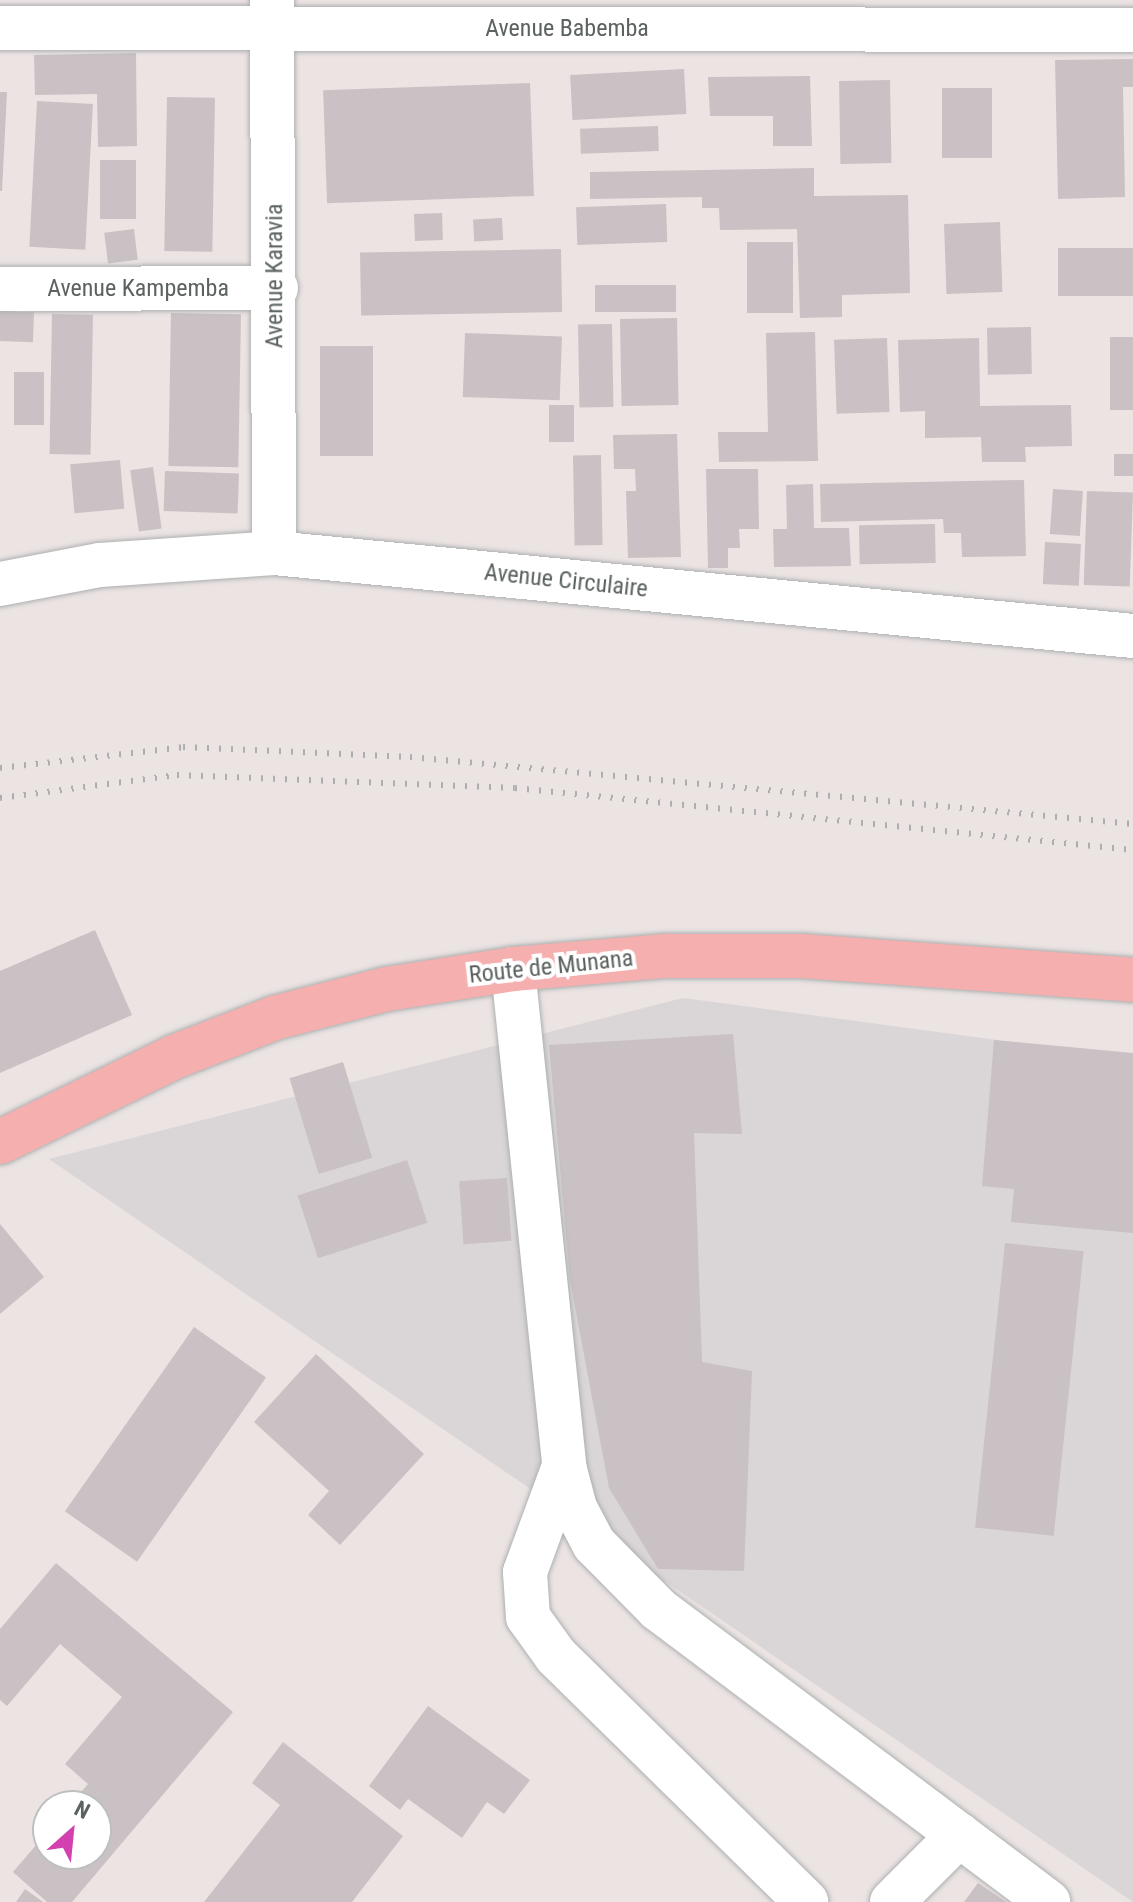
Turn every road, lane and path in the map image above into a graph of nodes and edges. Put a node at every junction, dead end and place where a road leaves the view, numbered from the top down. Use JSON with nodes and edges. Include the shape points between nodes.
{"nodes":[{"id":1,"x":273,"y":14,"type":"edge"},
{"id":2,"x":1030,"y":16,"type":"edge"},
{"id":3,"x":0,"y":28,"type":"edge"},
{"id":4,"x":1133,"y":30,"type":"edge"},
{"id":5,"x":276,"y":288,"type":"junction"},
{"id":6,"x":0,"y":289,"type":"edge"},
{"id":7,"x":274,"y":553,"type":"junction"},
{"id":8,"x":0,"y":584,"type":"edge"},
{"id":9,"x":1133,"y":636,"type":"edge"},
{"id":10,"x":513,"y":969,"type":"junction"},
{"id":11,"x":1133,"y":980,"type":"edge"},
{"id":12,"x":0,"y":1142,"type":"edge"},
{"id":13,"x":564,"y":1466,"type":"junction"},
{"id":14,"x":959,"y":1835,"type":"junction"},
{"id":15,"x":806,"y":1902,"type":"edge"},
{"id":16,"x":892,"y":1902,"type":"edge"},
{"id":17,"x":1048,"y":1902,"type":"edge"}],
"edges":[{"from":1,"to":2,"type":"street","name":"Avenue Babemba"},
{"from":1,"to":3,"type":"street","name":"Avenue Babemba"},
{"from":1,"to":5,"type":"street","name":"Avenue Karavia"},
{"from":2,"to":4,"type":"street","name":"Avenue Babemba"},
{"from":5,"to":6,"type":"street","name":"Avenue Kampemba"},
{"from":5,"to":7,"type":"street","name":"Avenue Karavia"},
{"from":7,"to":8,"type":"street","name":"Avenue Circulaire","via":[[100,565]]},
{"from":7,"to":9,"type":"street","name":"Avenue Circulaire"},
{"from":10,"to":11,"type":"main road","name":"Route de Munana","via":[[665,956],[801,956]]},
{"from":10,"to":12,"type":"main road","name":"Route de Munana","via":[[387,989],[274,1018],[118,1082]]},
{"from":10,"to":13,"type":"street"},
{"from":13,"to":14,"type":"street","via":[[575,1508],[617,1572],[658,1609]]},
{"from":13,"to":15,"type":"street","via":[[525,1572],[528,1617],[556,1656]]},
{"from":14,"to":16,"type":"street"},
{"from":14,"to":17,"type":"street"}]}
